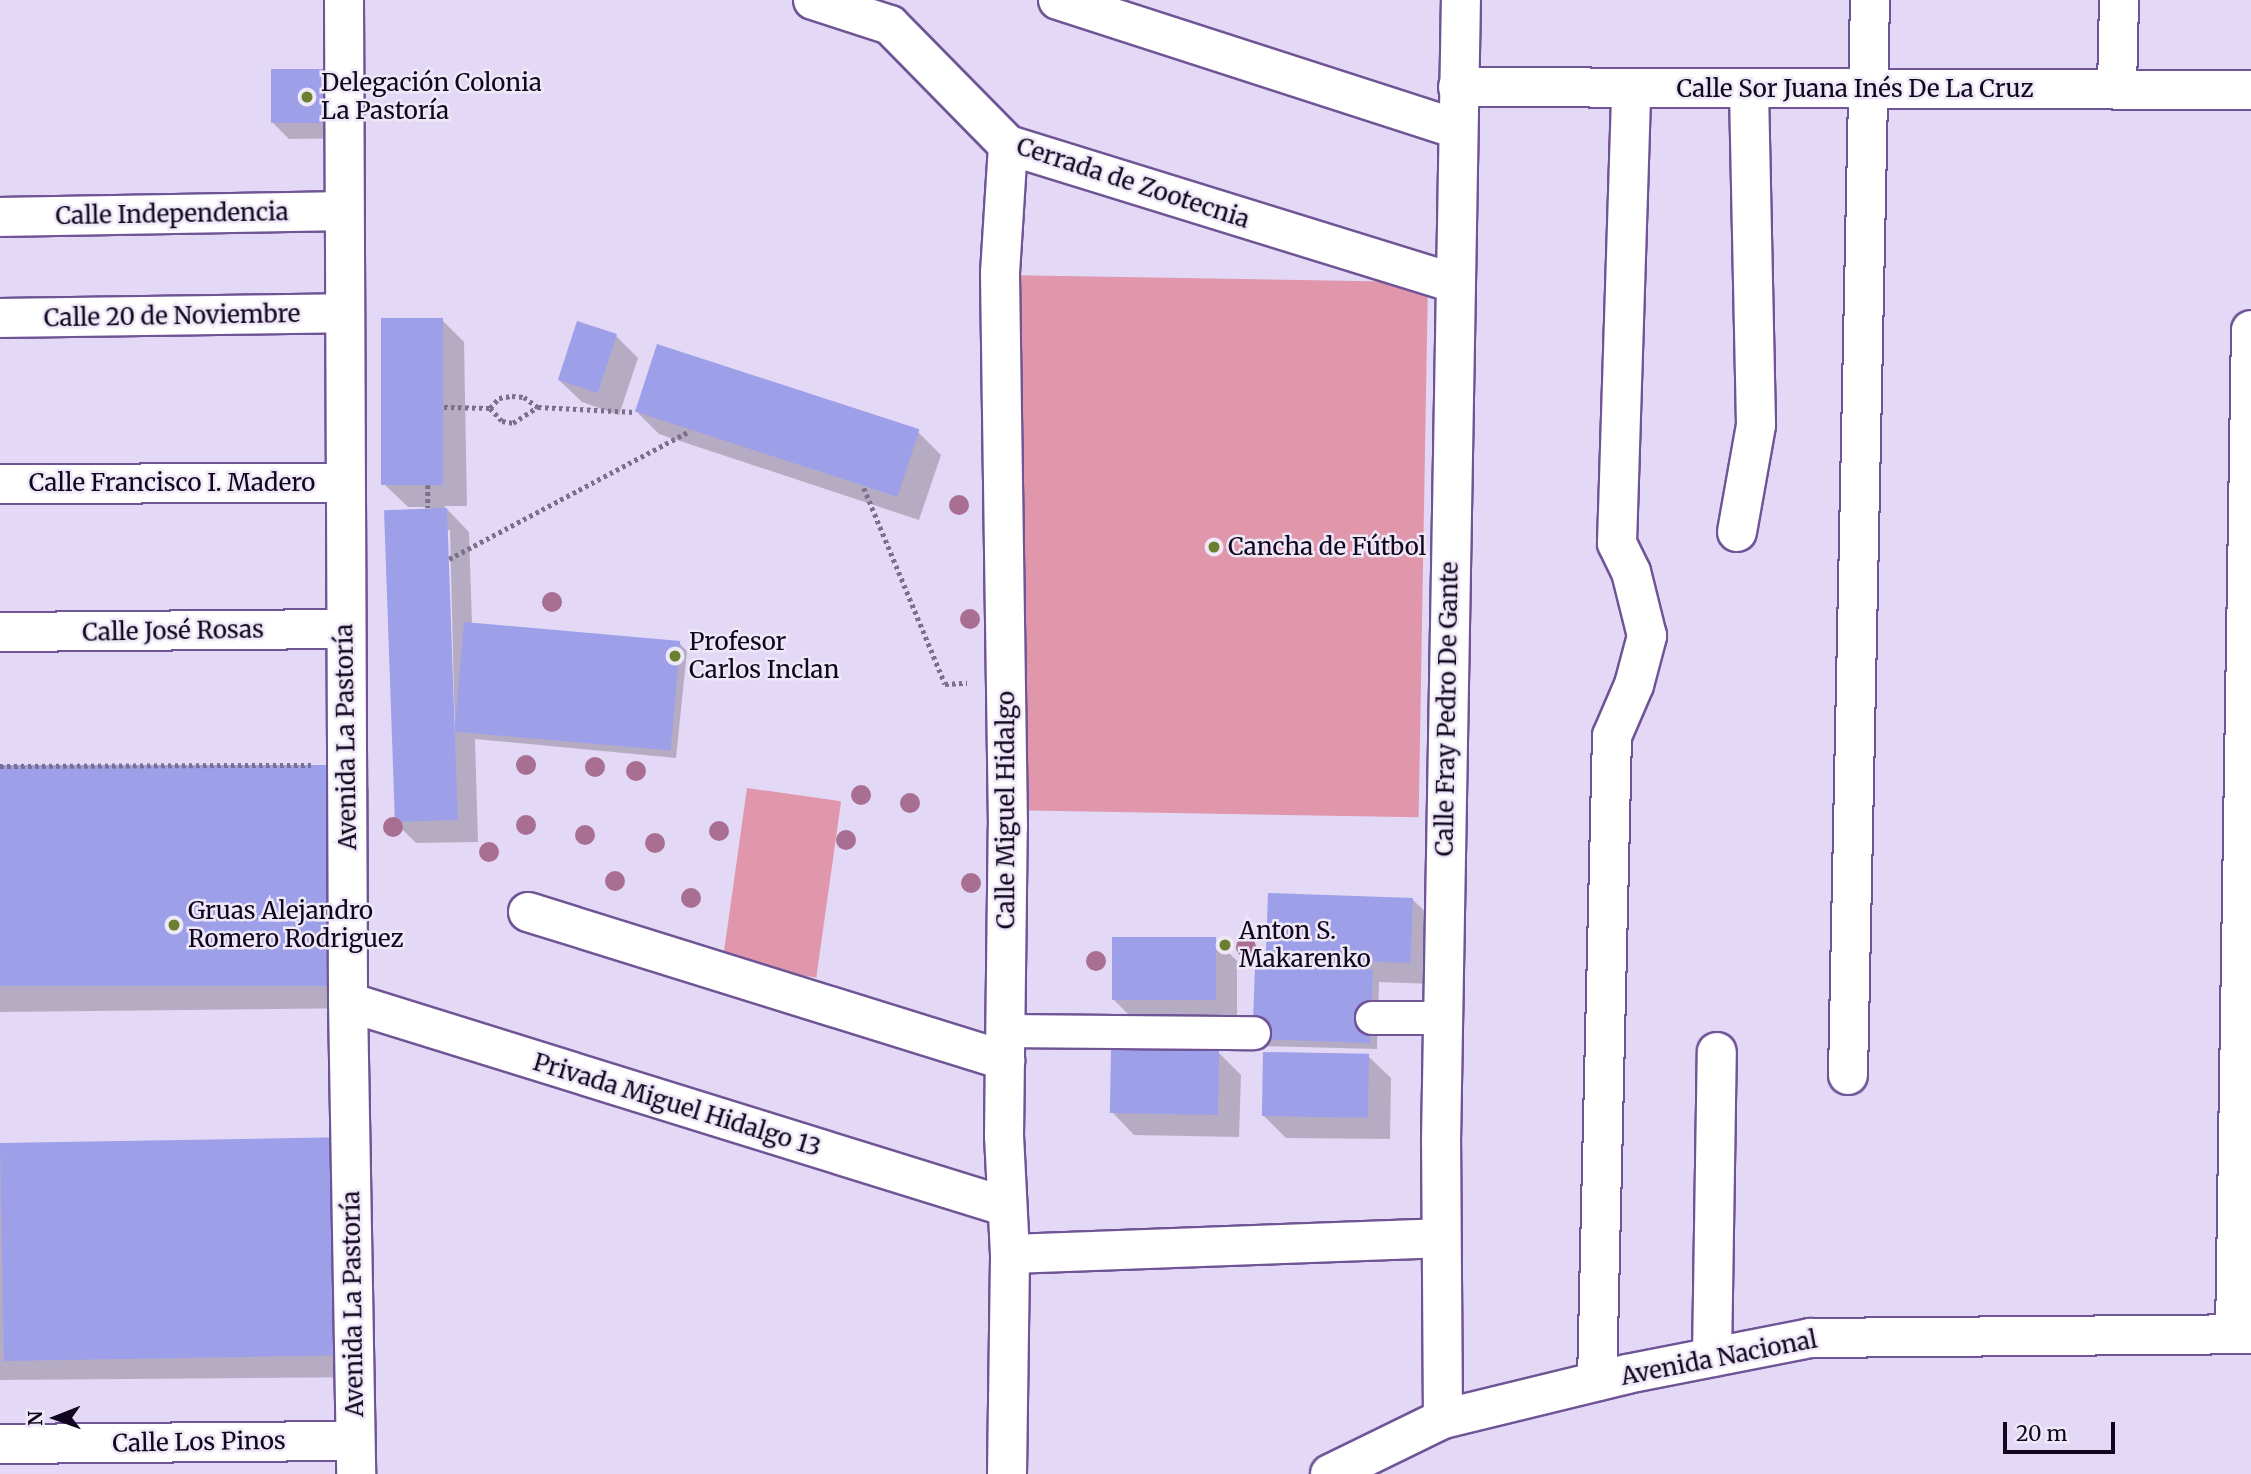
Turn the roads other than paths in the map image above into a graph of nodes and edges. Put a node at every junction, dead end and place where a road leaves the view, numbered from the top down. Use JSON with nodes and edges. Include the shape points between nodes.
{"nodes":[{"id":1,"x":344,"y":0,"type":"edge"},
{"id":2,"x":813,"y":0,"type":"edge"},
{"id":3,"x":1058,"y":0,"type":"edge"},
{"id":4,"x":1461,"y":0,"type":"edge"},
{"id":5,"x":1870,"y":0,"type":"edge"},
{"id":6,"x":2119,"y":0,"type":"edge"},
{"id":7,"x":1458,"y":87,"type":"junction"},
{"id":8,"x":2117,"y":88,"type":"junction"},
{"id":9,"x":1868,"y":89,"type":"junction"},
{"id":10,"x":1631,"y":90,"type":"junction"},
{"id":11,"x":1749,"y":90,"type":"junction"},
{"id":12,"x":2251,"y":90,"type":"edge"},
{"id":13,"x":1458,"y":129,"type":"junction"},
{"id":14,"x":1008,"y":145,"type":"junction"},
{"id":15,"x":344,"y":211,"type":"junction"},
{"id":16,"x":0,"y":217,"type":"edge"},
{"id":17,"x":1455,"y":283,"type":"junction"},
{"id":18,"x":344,"y":313,"type":"junction"},
{"id":19,"x":0,"y":318,"type":"edge"},
{"id":20,"x":2251,"y":330,"type":"edge"},
{"id":21,"x":345,"y":483,"type":"junction"},
{"id":22,"x":0,"y":484,"type":"edge"},
{"id":23,"x":1737,"y":532,"type":"dead end"},
{"id":24,"x":345,"y":629,"type":"junction"},
{"id":25,"x":0,"y":632,"type":"edge"},
{"id":26,"x":528,"y":912,"type":"dead end"},
{"id":27,"x":348,"y":1002,"type":"junction"},
{"id":28,"x":1372,"y":1018,"type":"dead end"},
{"id":29,"x":1442,"y":1018,"type":"junction"},
{"id":30,"x":1254,"y":1033,"type":"dead end"},
{"id":31,"x":1005,"y":1046,"type":"junction"},
{"id":32,"x":1717,"y":1052,"type":"dead end"},
{"id":33,"x":1848,"y":1075,"type":"dead end"},
{"id":34,"x":1007,"y":1207,"type":"junction"},
{"id":35,"x":1440,"y":1238,"type":"junction"},
{"id":36,"x":1010,"y":1254,"type":"junction"},
{"id":37,"x":2243,"y":1334,"type":"edge"},
{"id":38,"x":1713,"y":1357,"type":"junction"},
{"id":39,"x":1597,"y":1381,"type":"junction"},
{"id":40,"x":1443,"y":1419,"type":"junction"},
{"id":41,"x":0,"y":1444,"type":"edge"},
{"id":42,"x":355,"y":1457,"type":"edge"},
{"id":43,"x":1007,"y":1474,"type":"edge"},
{"id":44,"x":1330,"y":1474,"type":"edge"}],
"edges":[{"from":1,"to":15,"type":"street","name":"Avenida La Pastoría"},
{"from":2,"to":14,"type":"street","name":"Cerrada de Zootecnia","via":[[890,25]]},
{"from":3,"to":13,"type":"street"},
{"from":4,"to":7,"type":"street","name":"Calle Fray Pedro De Gante"},
{"from":5,"to":9,"type":"street"},
{"from":6,"to":8,"type":"street"},
{"from":7,"to":10,"type":"street","name":"Calle Sor Juana Inés De La Cruz"},
{"from":7,"to":13,"type":"street","name":"Calle Fray Pedro De Gante"},
{"from":8,"to":9,"type":"street","name":"Calle Sor Juana Inés De La Cruz"},
{"from":8,"to":12,"type":"street","name":"Calle Sor Juana Inés De La Cruz"},
{"from":9,"to":11,"type":"street","name":"Calle Sor Juana Inés De La Cruz"},
{"from":9,"to":33,"type":"street"},
{"from":10,"to":11,"type":"street","name":"Calle Sor Juana Inés De La Cruz"},
{"from":10,"to":39,"type":"street","via":[[1617,543],[1631,572],[1647,636],[1634,685],[1612,736]]},
{"from":11,"to":23,"type":"street","via":[[1756,425]]},
{"from":13,"to":17,"type":"street","name":"Calle Fray Pedro De Gante"},
{"from":14,"to":17,"type":"street","name":"Cerrada de Zootecnia"},
{"from":14,"to":31,"type":"street","name":"Calle Miguel Hidalgo","via":[[1000,273],[1008,827]]},
{"from":15,"to":16,"type":"street","name":"Calle Independencia"},
{"from":15,"to":18,"type":"street","name":"Avenida La Pastoría"},
{"from":17,"to":29,"type":"street","name":"Calle Fray Pedro De Gante"},
{"from":18,"to":19,"type":"street","name":"Calle 20 de Noviembre"},
{"from":18,"to":21,"type":"street","name":"Avenida La Pastoría"},
{"from":20,"to":37,"type":"street"},
{"from":21,"to":22,"type":"street","name":"Calle Francisco I. Madero"},
{"from":21,"to":24,"type":"street","name":"Avenida La Pastoría"},
{"from":24,"to":25,"type":"street","name":"Calle José Rosas"},
{"from":24,"to":27,"type":"street","name":"Avenida La Pastoría"},
{"from":26,"to":31,"type":"street"},
{"from":27,"to":34,"type":"street","name":"Privada Miguel Hidalgo 13"},
{"from":27,"to":42,"type":"street","name":"Avenida La Pastoría"},
{"from":28,"to":29,"type":"street"},
{"from":29,"to":35,"type":"street","name":"Calle Fray Pedro De Gante"},
{"from":30,"to":31,"type":"street"},
{"from":31,"to":34,"type":"street","name":"Calle Miguel Hidalgo"},
{"from":32,"to":38,"type":"street"},
{"from":34,"to":36,"type":"street","name":"Calle Miguel Hidalgo"},
{"from":35,"to":36,"type":"street"},
{"from":35,"to":40,"type":"street","name":"Calle Fray Pedro De Gante"},
{"from":36,"to":43,"type":"street","name":"Calle Miguel Hidalgo"},
{"from":37,"to":38,"type":"street","name":"Avenida Nacional","via":[[1810,1338]]},
{"from":38,"to":39,"type":"street","name":"Avenida Nacional"},
{"from":39,"to":40,"type":"street","name":"Avenida Nacional"},
{"from":40,"to":44,"type":"street","name":"Avenida Nacional"},
{"from":41,"to":42,"type":"street","name":"Calle Los Pinos"}]}
